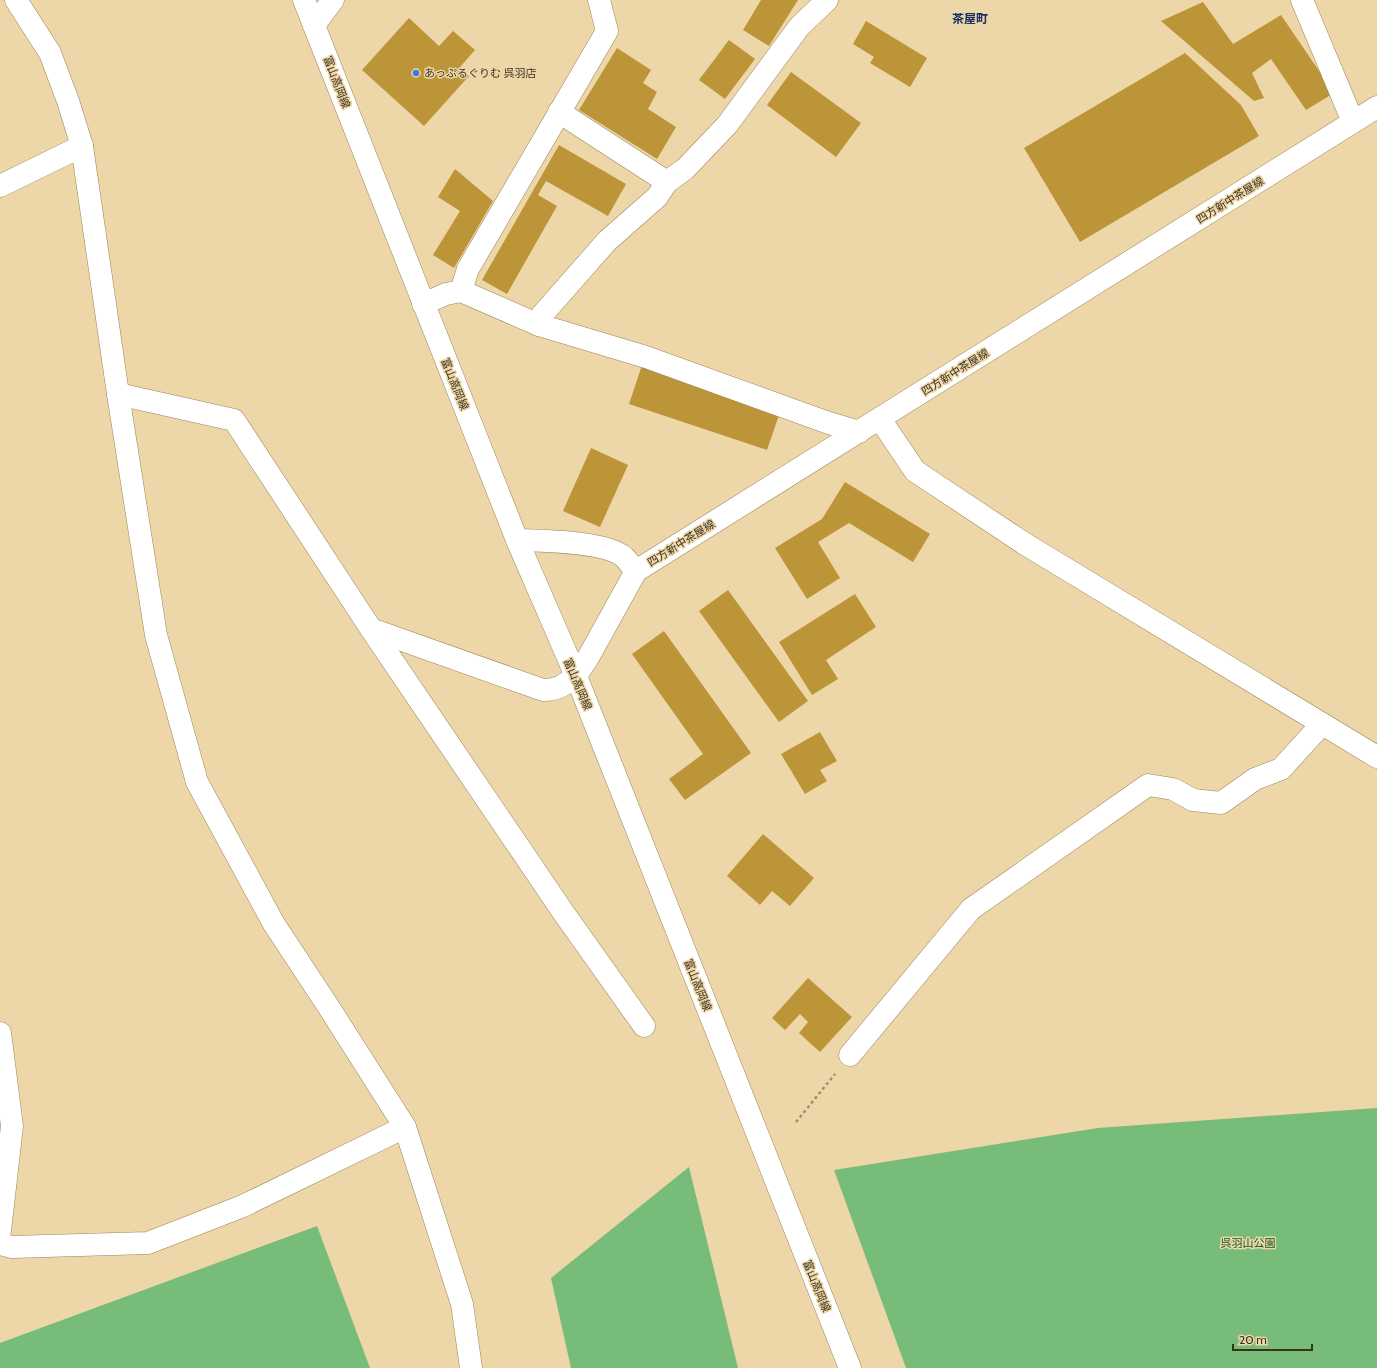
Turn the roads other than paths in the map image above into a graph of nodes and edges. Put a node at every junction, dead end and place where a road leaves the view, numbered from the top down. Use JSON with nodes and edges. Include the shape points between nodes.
{"nodes":[{"id":1,"x":16,"y":0,"type":"edge"},
{"id":2,"x":304,"y":0,"type":"edge"},
{"id":3,"x":333,"y":0,"type":"edge"},
{"id":4,"x":599,"y":0,"type":"edge"},
{"id":5,"x":827,"y":0,"type":"edge"},
{"id":6,"x":1302,"y":0,"type":"edge"},
{"id":7,"x":314,"y":25,"type":"junction"},
{"id":8,"x":1377,"y":107,"type":"edge"},
{"id":9,"x":559,"y":112,"type":"junction"},
{"id":10,"x":1353,"y":122,"type":"junction"},
{"id":11,"x":82,"y":146,"type":"junction"},
{"id":12,"x":667,"y":182,"type":"junction"},
{"id":13,"x":0,"y":186,"type":"edge"},
{"id":14,"x":461,"y":291,"type":"junction"},
{"id":15,"x":423,"y":304,"type":"junction"},
{"id":16,"x":539,"y":325,"type":"junction"},
{"id":17,"x":118,"y":394,"type":"junction"},
{"id":18,"x":880,"y":419,"type":"junction"},
{"id":19,"x":859,"y":432,"type":"junction"},
{"id":20,"x":517,"y":540,"type":"junction"},
{"id":21,"x":636,"y":571,"type":"junction"},
{"id":22,"x":371,"y":629,"type":"junction"},
{"id":23,"x":576,"y":676,"type":"junction"},
{"id":24,"x":1322,"y":724,"type":"junction"},
{"id":25,"x":1377,"y":757,"type":"edge"},
{"id":26,"x":644,"y":1026,"type":"dead end"},
{"id":27,"x":0,"y":1033,"type":"edge"},
{"id":28,"x":850,"y":1055,"type":"road end"},
{"id":29,"x":405,"y":1127,"type":"junction"},
{"id":30,"x":0,"y":1231,"type":"edge"},
{"id":31,"x":0,"y":1244,"type":"edge"},
{"id":32,"x":471,"y":1368,"type":"edge"},
{"id":33,"x":850,"y":1368,"type":"edge"}],
"edges":[{"from":1,"to":11,"type":"street","via":[[50,53]]},
{"from":2,"to":7,"type":"street","name":"富山高岡線"},
{"from":3,"to":7,"type":"street"},
{"from":4,"to":9,"type":"street","via":[[607,31]]},
{"from":5,"to":12,"type":"street","via":[[799,27],[727,125],[685,169]]},
{"from":6,"to":10,"type":"street"},
{"from":7,"to":15,"type":"street","name":"富山高岡線"},
{"from":8,"to":10,"type":"street","name":"四方新中茶屋線"},
{"from":9,"to":12,"type":"street"},
{"from":9,"to":14,"type":"street","via":[[468,269]]},
{"from":10,"to":18,"type":"street","name":"四方新中茶屋線"},
{"from":11,"to":13,"type":"street"},
{"from":11,"to":17,"type":"street"},
{"from":12,"to":16,"type":"street","via":[[657,197],[607,241],[542,315]]},
{"from":14,"to":15,"type":"street","via":[[446,294]]},
{"from":14,"to":16,"type":"street"},
{"from":15,"to":20,"type":"street","name":"富山高岡線"},
{"from":16,"to":19,"type":"street","via":[[646,357]]},
{"from":17,"to":22,"type":"street","via":[[234,420]]},
{"from":17,"to":29,"type":"street","via":[[156,635],[197,782],[274,924]]},
{"from":18,"to":19,"type":"street","name":"四方新中茶屋線"},
{"from":18,"to":24,"type":"street","via":[[915,471],[1026,544]]},
{"from":19,"to":21,"type":"street","name":"四方新中茶屋線"},
{"from":20,"to":21,"type":"street","via":[[564,542],[609,549],[623,556]]},
{"from":20,"to":23,"type":"street","name":"富山高岡線"},
{"from":21,"to":23,"type":"street","name":"四方新中茶屋線"},
{"from":22,"to":23,"type":"street","via":[[543,690],[563,686]]},
{"from":22,"to":26,"type":"street","via":[[563,912]]},
{"from":23,"to":33,"type":"street","name":"富山高岡線"},
{"from":24,"to":25,"type":"street"},
{"from":24,"to":28,"type":"street","via":[[1281,769],[1255,779],[1221,804],[1193,800],[1173,788],[1148,785],[1115,808],[971,909]]},
{"from":27,"to":30,"type":"street","via":[[12,1126]]},
{"from":29,"to":31,"type":"street","via":[[243,1206],[148,1243],[12,1247]]},
{"from":29,"to":32,"type":"street","via":[[462,1304]]}]}
